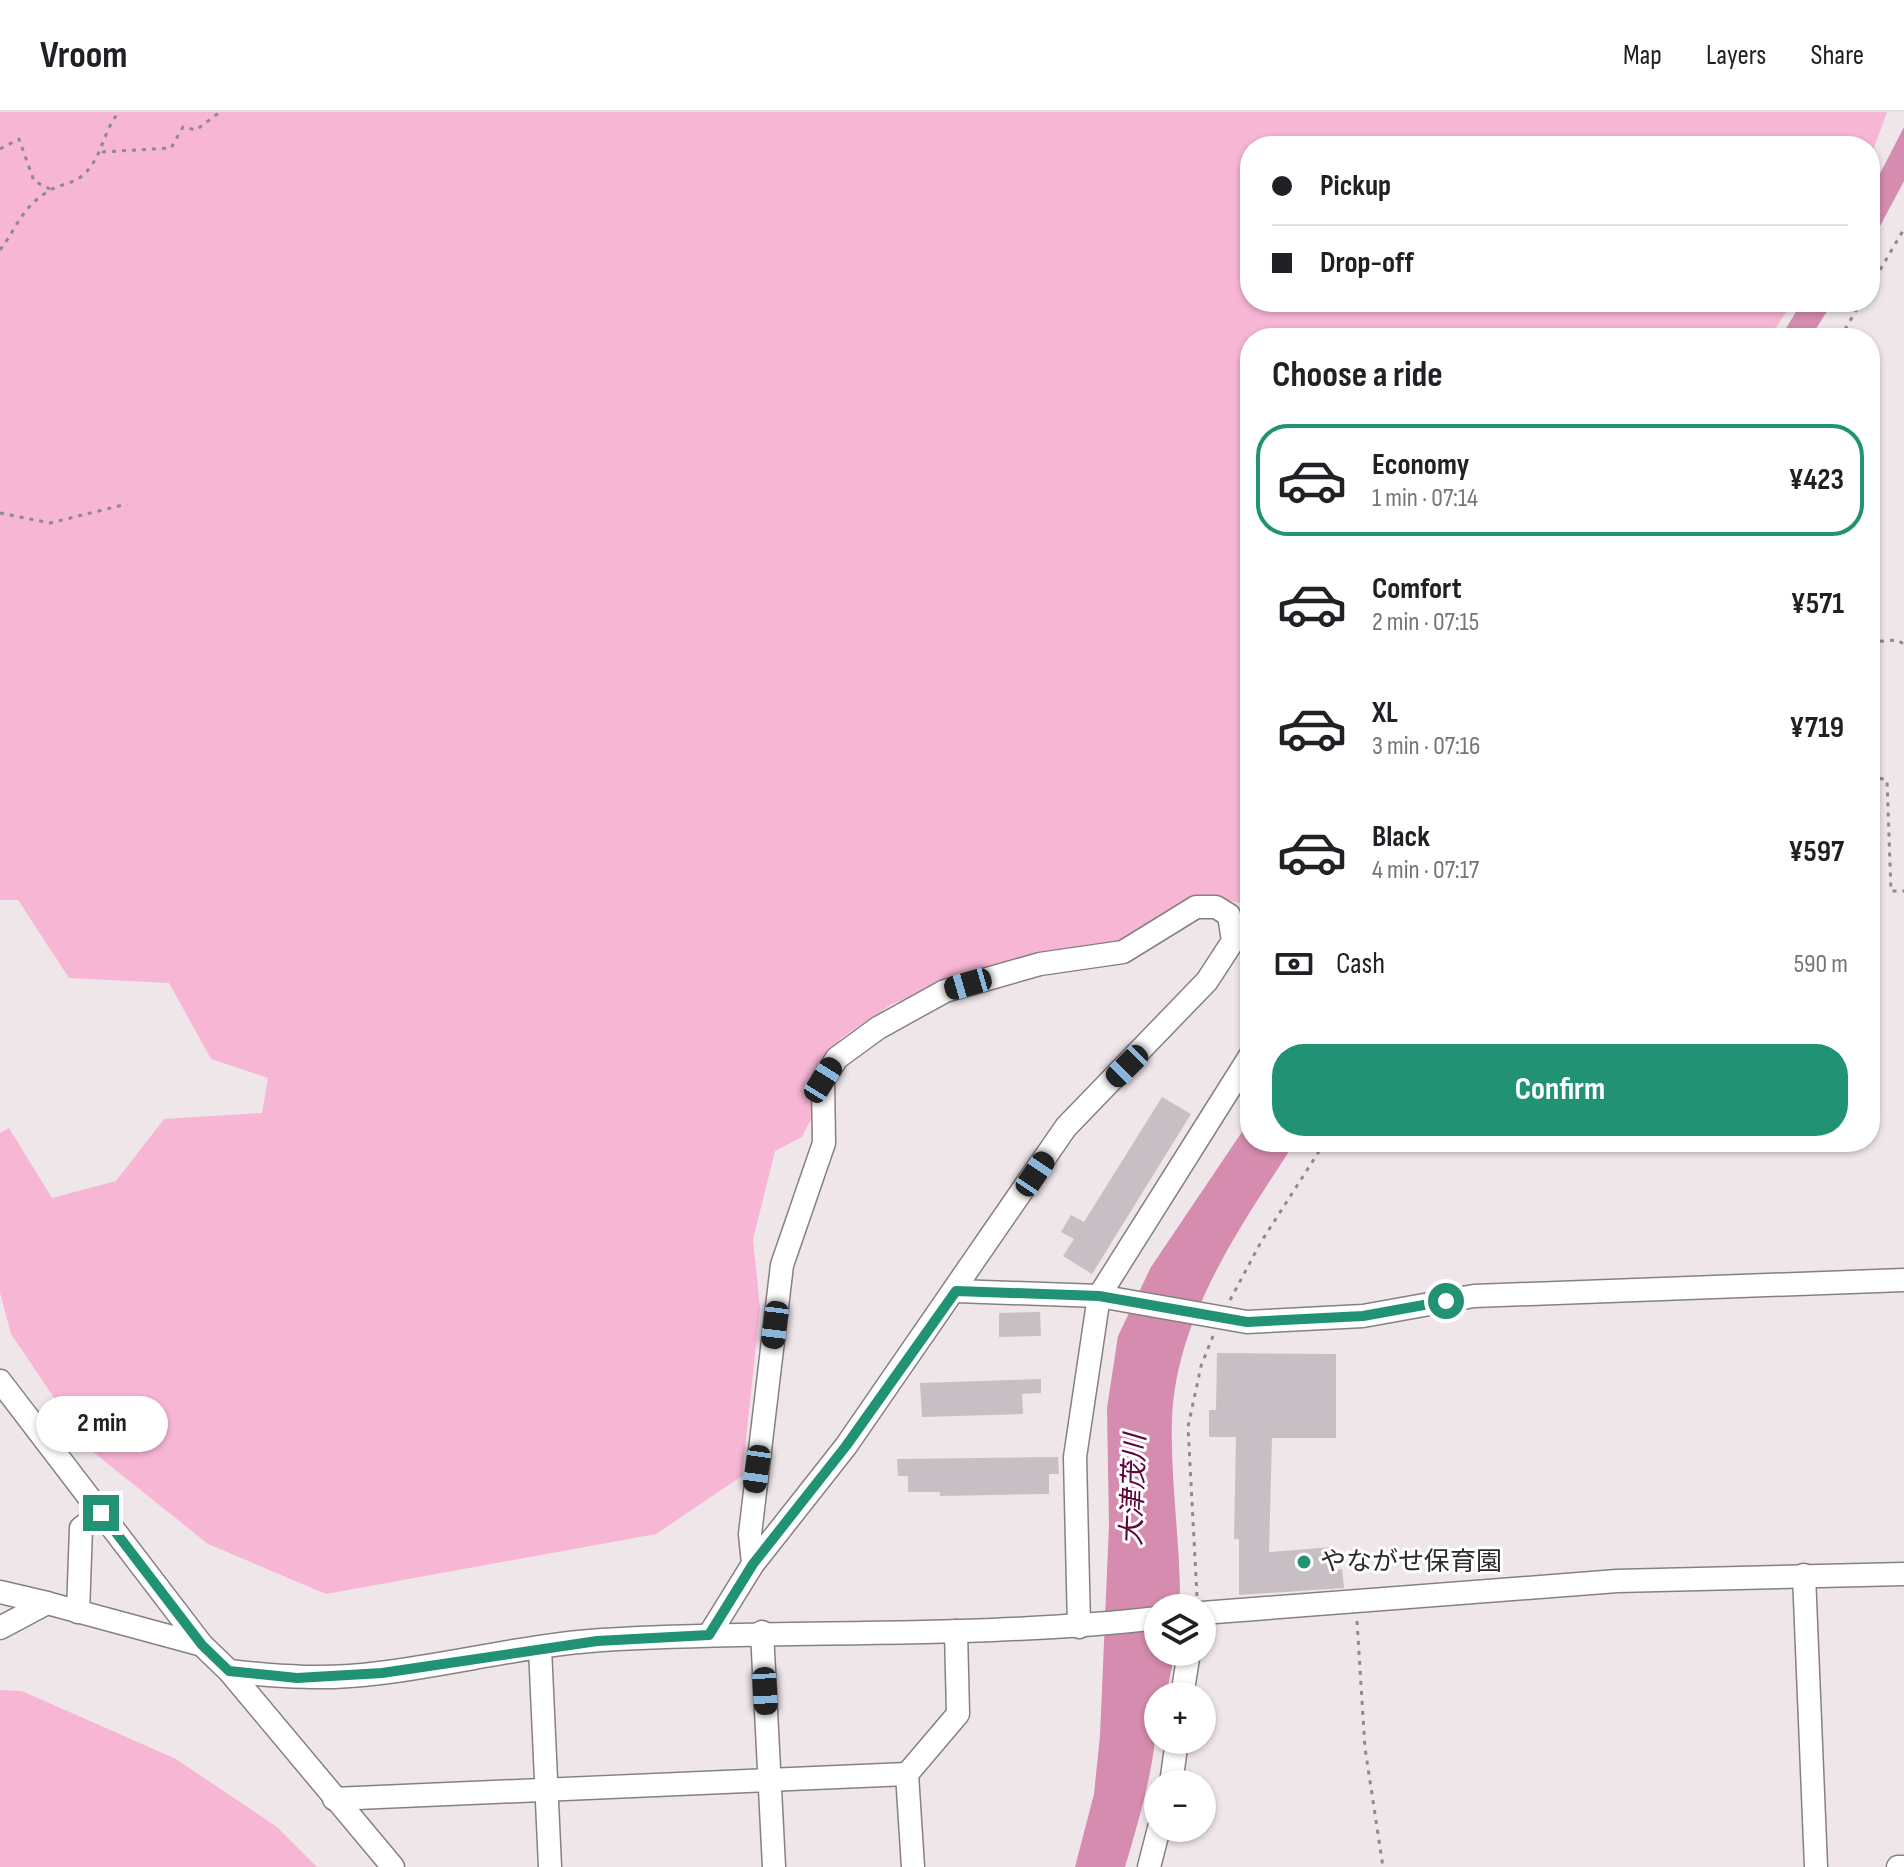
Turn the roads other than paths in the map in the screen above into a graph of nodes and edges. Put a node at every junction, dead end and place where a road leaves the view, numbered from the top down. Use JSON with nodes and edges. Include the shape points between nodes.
{"nodes":[{"id":1,"x":1240,"y":1072,"type":"edge"},
{"id":2,"x":1904,"y":1280,"type":"edge"},
{"id":3,"x":956,"y":1291,"type":"junction"},
{"id":4,"x":1099,"y":1296,"type":"junction"},
{"id":5,"x":0,"y":1381,"type":"edge"},
{"id":6,"x":10,"y":1407,"type":"edge"},
{"id":7,"x":101,"y":1513,"type":"junction"},
{"id":8,"x":753,"y":1564,"type":"junction"},
{"id":9,"x":1904,"y":1574,"type":"edge"},
{"id":10,"x":1804,"y":1575,"type":"junction"},
{"id":11,"x":0,"y":1592,"type":"edge"},
{"id":12,"x":47,"y":1603,"type":"junction"},
{"id":13,"x":78,"y":1612,"type":"junction"},
{"id":14,"x":1216,"y":1612,"type":"edge"},
{"id":15,"x":1144,"y":1620,"type":"edge"},
{"id":16,"x":1079,"y":1627,"type":"junction"},
{"id":17,"x":0,"y":1628,"type":"edge"},
{"id":18,"x":956,"y":1631,"type":"junction"},
{"id":19,"x":762,"y":1632,"type":"junction"},
{"id":20,"x":709,"y":1635,"type":"junction"},
{"id":21,"x":202,"y":1645,"type":"junction"},
{"id":22,"x":540,"y":1648,"type":"junction"},
{"id":23,"x":229,"y":1671,"type":"junction"},
{"id":24,"x":907,"y":1774,"type":"junction"},
{"id":25,"x":770,"y":1779,"type":"junction"},
{"id":26,"x":547,"y":1788,"type":"junction"},
{"id":27,"x":334,"y":1799,"type":"junction"},
{"id":28,"x":1155,"y":1842,"type":"edge"},
{"id":29,"x":393,"y":1867,"type":"edge"},
{"id":30,"x":550,"y":1867,"type":"edge"},
{"id":31,"x":774,"y":1867,"type":"edge"},
{"id":32,"x":913,"y":1867,"type":"edge"},
{"id":33,"x":1149,"y":1867,"type":"edge"},
{"id":34,"x":1816,"y":1867,"type":"edge"},
{"id":35,"x":1898,"y":1867,"type":"edge"},
{"id":36,"x":1904,"y":1867,"type":"edge"}],
"edges":[{"from":1,"to":4,"type":"street"},
{"from":2,"to":4,"type":"street","via":[[1474,1296],[1363,1316],[1247,1322]]},
{"from":3,"to":4,"type":"street"},
{"from":3,"to":8,"type":"street","via":[[846,1446]]},
{"from":3,"to":8,"type":"street","via":[[1066,1127],[1207,981],[1233,941],[1229,915],[1216,907],[1196,907],[1123,952],[1040,964],[945,991],[837,1058],[823,1080],[824,1143],[782,1265],[750,1534]]},
{"from":4,"to":16,"type":"street","via":[[1075,1457]]},
{"from":5,"to":6,"type":"street"},
{"from":6,"to":7,"type":"street"},
{"from":7,"to":13,"type":"street","via":[[81,1528]]},
{"from":7,"to":21,"type":"street"},
{"from":8,"to":20,"type":"street"},
{"from":9,"to":10,"type":"street"},
{"from":10,"to":14,"type":"street","via":[[1617,1581]]},
{"from":10,"to":34,"type":"street"},
{"from":11,"to":12,"type":"street"},
{"from":12,"to":13,"type":"street"},
{"from":12,"to":17,"type":"street"},
{"from":13,"to":21,"type":"street"},
{"from":15,"to":16,"type":"street"},
{"from":16,"to":18,"type":"street"},
{"from":18,"to":19,"type":"street"},
{"from":18,"to":24,"type":"street","via":[[958,1714]]},
{"from":19,"to":20,"type":"street"},
{"from":19,"to":25,"type":"street"},
{"from":20,"to":22,"type":"street"},
{"from":21,"to":23,"type":"street"},
{"from":22,"to":23,"type":"street","via":[[382,1673],[297,1678]]},
{"from":22,"to":26,"type":"street"},
{"from":23,"to":27,"type":"street"},
{"from":24,"to":25,"type":"street"},
{"from":24,"to":32,"type":"street"},
{"from":25,"to":26,"type":"street"},
{"from":25,"to":31,"type":"street"},
{"from":26,"to":27,"type":"street"},
{"from":26,"to":30,"type":"street"},
{"from":27,"to":29,"type":"street"},
{"from":28,"to":33,"type":"street"},
{"from":35,"to":36,"type":"street"}]}
